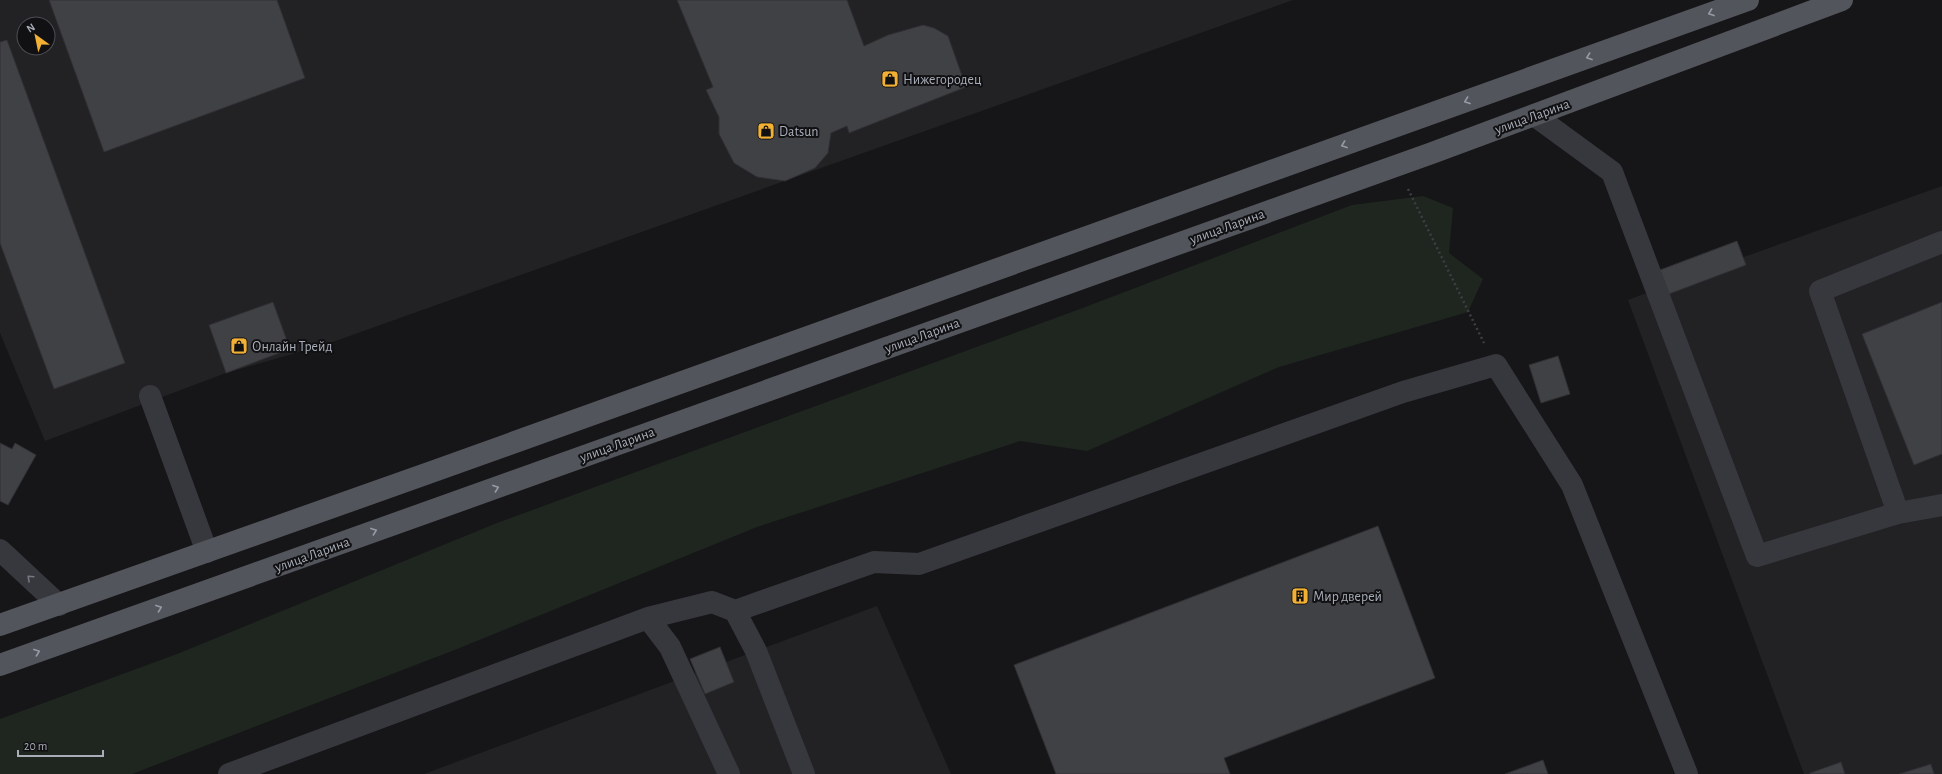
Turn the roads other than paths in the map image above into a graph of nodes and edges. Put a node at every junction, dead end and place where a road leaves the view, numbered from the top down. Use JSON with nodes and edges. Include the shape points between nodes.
{"nodes":[{"id":1,"x":1748,"y":0,"type":"edge"},
{"id":2,"x":1842,"y":0,"type":"edge"},
{"id":3,"x":1534,"y":115,"type":"junction"},
{"id":4,"x":1942,"y":242,"type":"edge"},
{"id":5,"x":150,"y":396,"type":"dead end"},
{"id":6,"x":1942,"y":505,"type":"edge"},
{"id":7,"x":1898,"y":513,"type":"junction"},
{"id":8,"x":0,"y":550,"type":"edge"},
{"id":9,"x":207,"y":552,"type":"junction"},
{"id":10,"x":59,"y":604,"type":"junction"},
{"id":11,"x":735,"y":611,"type":"junction"},
{"id":12,"x":648,"y":618,"type":"junction"},
{"id":13,"x":0,"y":625,"type":"edge"},
{"id":14,"x":0,"y":665,"type":"edge"},
{"id":15,"x":229,"y":774,"type":"edge"},
{"id":16,"x":729,"y":774,"type":"edge"},
{"id":17,"x":804,"y":774,"type":"edge"},
{"id":18,"x":1687,"y":774,"type":"edge"}],
"edges":[{"from":1,"to":9,"type":"main road","one_way":true},
{"from":2,"to":3,"type":"main road","name":"улица Ларина"},
{"from":3,"to":7,"type":"lane","via":[[1612,172],[1758,556]]},
{"from":14,"to":3,"type":"main road","name":"улица Ларина","one_way":true},
{"from":4,"to":7,"type":"lane","via":[[1820,291]]},
{"from":5,"to":9,"type":"lane"},
{"from":6,"to":7,"type":"lane"},
{"from":10,"to":8,"type":"lane","one_way":true},
{"from":9,"to":10,"type":"main road"},
{"from":10,"to":13,"type":"main road"},
{"from":11,"to":12,"type":"lane","via":[[712,602]]},
{"from":11,"to":17,"type":"lane","via":[[756,651]]},
{"from":11,"to":18,"type":"lane","via":[[874,562],[919,564],[1403,392],[1496,366],[1572,485]]},
{"from":12,"to":15,"type":"lane"},
{"from":12,"to":16,"type":"lane","via":[[670,647]]}]}
